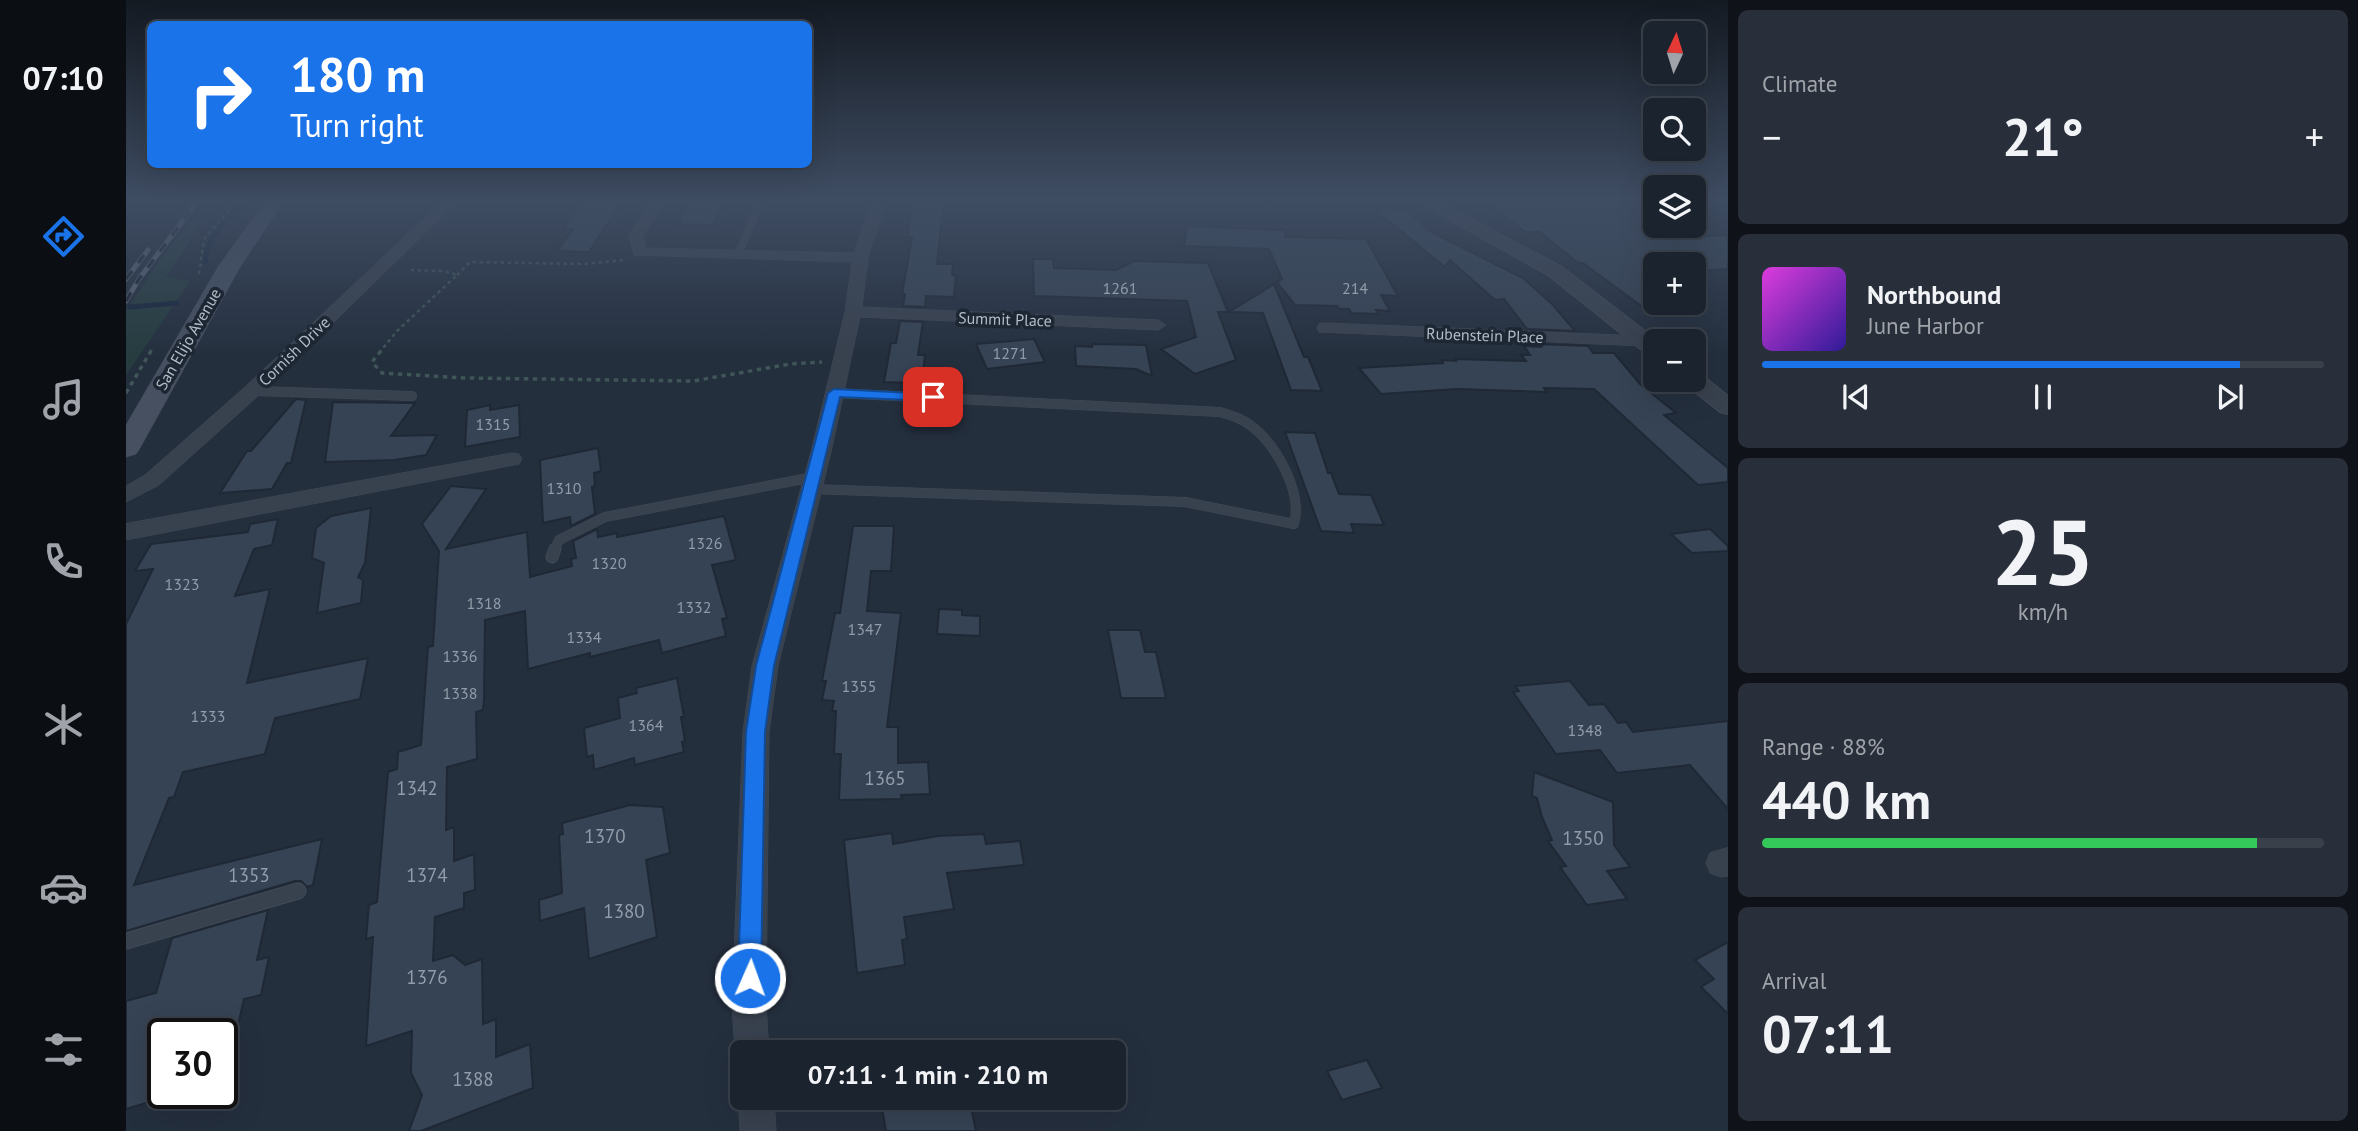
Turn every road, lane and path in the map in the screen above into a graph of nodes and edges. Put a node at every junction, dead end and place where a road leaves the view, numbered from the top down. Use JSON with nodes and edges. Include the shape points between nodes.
{"nodes":[{"id":1,"x":202,"y":251,"type":"edge"},
{"id":2,"x":241,"y":251,"type":"edge"},
{"id":3,"x":399,"y":251,"type":"edge"},
{"id":4,"x":740,"y":251,"type":"edge"},
{"id":5,"x":862,"y":251,"type":"edge"},
{"id":6,"x":1517,"y":251,"type":"edge"},
{"id":7,"x":639,"y":252,"type":"joint"},
{"id":8,"x":738,"y":255,"type":"junction"},
{"id":9,"x":860,"y":258,"type":"junction"},
{"id":10,"x":378,"y":271,"type":"junction"},
{"id":11,"x":199,"y":275,"type":"dead end"},
{"id":12,"x":457,"y":275,"type":"junction"},
{"id":13,"x":853,"y":312,"type":"junction"},
{"id":14,"x":1158,"y":325,"type":"dead end"},
{"id":15,"x":1325,"y":328,"type":"dead end"},
{"id":16,"x":1643,"y":340,"type":"edge"},
{"id":17,"x":1643,"y":345,"type":"edge"},
{"id":18,"x":153,"y":348,"type":"dead end"},
{"id":19,"x":841,"y":363,"type":"junction"},
{"id":20,"x":1706,"y":390,"type":"edge"},
{"id":21,"x":252,"y":391,"type":"junction"},
{"id":22,"x":126,"y":393,"type":"edge"},
{"id":23,"x":834,"y":393,"type":"junction"},
{"id":24,"x":412,"y":396,"type":"dead end"},
{"id":25,"x":1728,"y":407,"type":"edge"},
{"id":26,"x":126,"y":448,"type":"edge"},
{"id":27,"x":512,"y":459,"type":"dead end"},
{"id":28,"x":813,"y":483,"type":"junction"},
{"id":29,"x":126,"y":495,"type":"edge"},
{"id":30,"x":126,"y":532,"type":"edge"},
{"id":31,"x":552,"y":557,"type":"dead end"},
{"id":32,"x":298,"y":891,"type":"dead end"},
{"id":33,"x":126,"y":941,"type":"edge"},
{"id":34,"x":751,"y":1040,"type":"edge"},
{"id":35,"x":756,"y":1110,"type":"edge"},
{"id":36,"x":758,"y":1131,"type":"edge"}],
"edges":[{"from":1,"to":11,"type":"path"},
{"from":2,"to":26,"type":"main road","name":"San Elijo Avenue"},
{"from":3,"to":10,"type":"street","name":"Cornish Drive"},
{"from":4,"to":8,"type":"lane"},
{"from":5,"to":9,"type":"street"},
{"from":6,"to":16,"type":"street","via":[[1555,271]]},
{"from":7,"to":8,"type":"street"},
{"from":7,"to":12,"type":"path","via":[[626,260],[585,264],[470,262]]},
{"from":8,"to":9,"type":"street"},
{"from":9,"to":13,"type":"street"},
{"from":10,"to":12,"type":"path"},
{"from":10,"to":21,"type":"street","name":"Cornish Drive"},
{"from":12,"to":19,"type":"path","via":[[397,331],[372,362],[382,373],[693,380],[806,362]]},
{"from":13,"to":14,"type":"street","name":"Summit Place"},
{"from":13,"to":19,"type":"street"},
{"from":15,"to":17,"type":"street","name":"Rubenstein Place"},
{"from":18,"to":22,"type":"path"},
{"from":19,"to":23,"type":"street"},
{"from":20,"to":25,"type":"street"},
{"from":21,"to":24,"type":"lane"},
{"from":21,"to":29,"type":"street","name":"Cornish Drive","via":[[152,480]]},
{"from":23,"to":28,"type":"street"},
{"from":23,"to":28,"type":"lane","via":[[1213,410],[1236,415],[1261,434],[1291,485],[1298,505],[1294,524],[1185,502],[838,489]]},
{"from":27,"to":30,"type":"street"},
{"from":28,"to":31,"type":"lane","via":[[605,517],[559,540]]},
{"from":28,"to":34,"type":"street","via":[[765,666],[756,732]]},
{"from":32,"to":33,"type":"lane"},
{"from":35,"to":36,"type":"street"}]}
